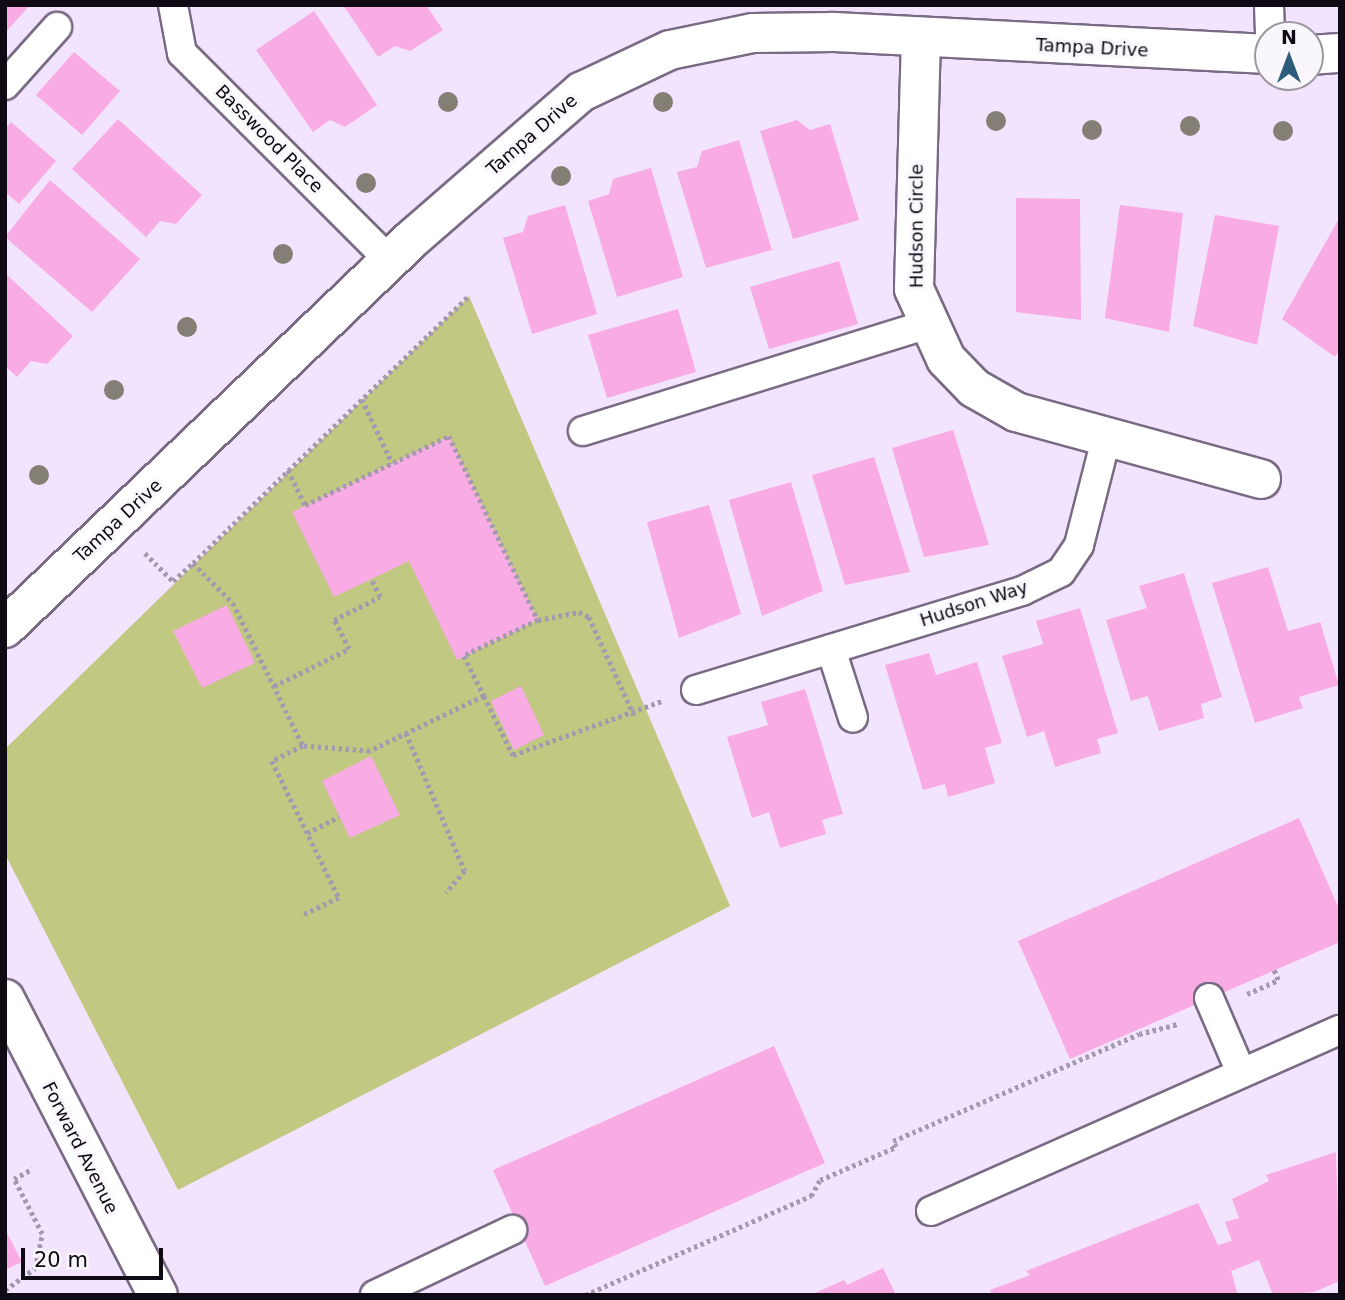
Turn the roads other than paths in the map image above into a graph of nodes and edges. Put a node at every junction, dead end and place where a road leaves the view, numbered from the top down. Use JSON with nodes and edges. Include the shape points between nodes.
{"nodes":[{"id":1,"x":173,"y":5,"type":"edge"},
{"id":2,"x":57,"y":27,"type":"dead end"},
{"id":3,"x":921,"y":37,"type":"junction"},
{"id":4,"x":1254,"y":53,"type":"edge"},
{"id":5,"x":5,"y":85,"type":"edge"},
{"id":6,"x":390,"y":261,"type":"junction"},
{"id":7,"x":926,"y":325,"type":"junction"},
{"id":8,"x":583,"y":430,"type":"dead end"},
{"id":9,"x":1105,"y":439,"type":"junction"},
{"id":10,"x":1261,"y":479,"type":"dead end"},
{"id":11,"x":5,"y":628,"type":"edge"},
{"id":12,"x":831,"y":649,"type":"junction"},
{"id":13,"x":696,"y":690,"type":"road end"},
{"id":14,"x":853,"y":718,"type":"dead end"},
{"id":15,"x":1209,"y":998,"type":"dead end"},
{"id":16,"x":5,"y":999,"type":"edge"},
{"id":17,"x":1340,"y":1030,"type":"edge"},
{"id":18,"x":1240,"y":1070,"type":"junction"},
{"id":19,"x":932,"y":1211,"type":"dead end"},
{"id":20,"x":512,"y":1230,"type":"dead end"},
{"id":21,"x":158,"y":1295,"type":"edge"},
{"id":22,"x":375,"y":1295,"type":"edge"}],
"edges":[{"from":1,"to":6,"type":"lane","name":"Basswood Place","via":[[182,53]]},
{"from":2,"to":5,"type":"lane"},
{"from":3,"to":4,"type":"street","name":"Tampa Drive"},
{"from":3,"to":6,"type":"street","name":"Tampa Drive","via":[[753,33],[670,50],[580,92]]},
{"from":3,"to":7,"type":"street","name":"Hudson Circle","via":[[914,289]]},
{"from":6,"to":11,"type":"street","name":"Tampa Drive"},
{"from":7,"to":8,"type":"lane"},
{"from":7,"to":9,"type":"street","name":"Hudson Circle","via":[[974,388],[1016,412]]},
{"from":9,"to":10,"type":"street","name":"Hudson Circle"},
{"from":9,"to":12,"type":"lane","name":"Hudson Way","via":[[1079,545],[1060,572],[1022,591]]},
{"from":12,"to":13,"type":"lane","name":"Hudson Way"},
{"from":12,"to":14,"type":"lane"},
{"from":15,"to":18,"type":"lane"},
{"from":16,"to":21,"type":"street","name":"Forward Avenue"},
{"from":17,"to":18,"type":"lane"},
{"from":18,"to":19,"type":"lane"},
{"from":20,"to":22,"type":"lane"}]}
